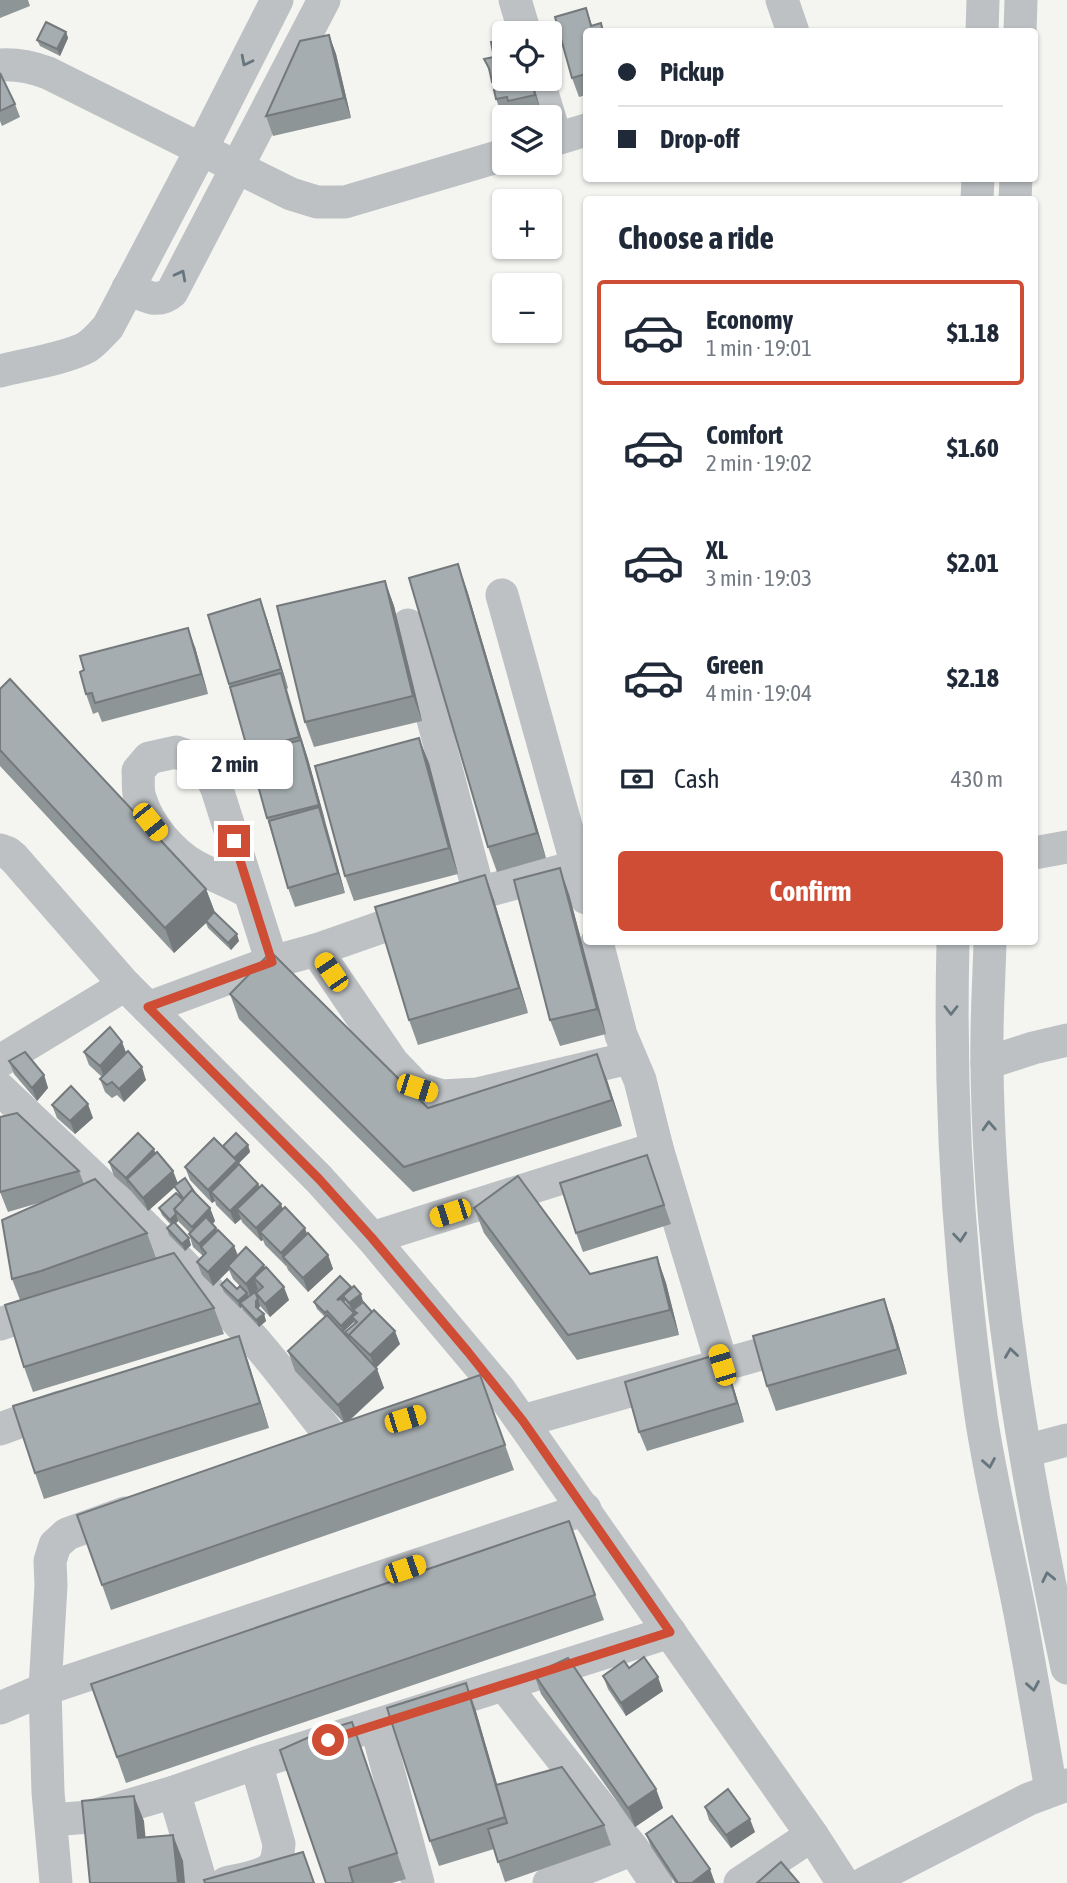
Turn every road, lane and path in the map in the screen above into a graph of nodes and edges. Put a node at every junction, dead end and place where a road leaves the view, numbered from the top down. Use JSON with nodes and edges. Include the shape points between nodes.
{"nodes":[{"id":1,"x":277,"y":0,"type":"edge"},
{"id":2,"x":324,"y":0,"type":"edge"},
{"id":3,"x":515,"y":0,"type":"edge"},
{"id":4,"x":782,"y":0,"type":"edge"},
{"id":5,"x":983,"y":0,"type":"edge"},
{"id":6,"x":1021,"y":0,"type":"edge"},
{"id":7,"x":521,"y":21,"type":"edge"},
{"id":8,"x":792,"y":28,"type":"edge"},
{"id":9,"x":982,"y":28,"type":"edge"},
{"id":10,"x":1020,"y":28,"type":"edge"},
{"id":11,"x":0,"y":65,"type":"edge"},
{"id":12,"x":543,"y":91,"type":"edge"},
{"id":13,"x":564,"y":137,"type":"edge"},
{"id":14,"x":201,"y":150,"type":"junction"},
{"id":15,"x":492,"y":159,"type":"edge"},
{"id":16,"x":237,"y":168,"type":"junction"},
{"id":17,"x":128,"y":288,"type":"junction"},
{"id":18,"x":0,"y":371,"type":"edge"},
{"id":19,"x":502,"y":594,"type":"dead end"},
{"id":20,"x":408,"y":625,"type":"dead end"},
{"id":21,"x":1067,"y":847,"type":"edge"},
{"id":22,"x":0,"y":850,"type":"edge"},
{"id":23,"x":1038,"y":852,"type":"edge"},
{"id":24,"x":583,"y":873,"type":"edge"},
{"id":25,"x":583,"y":876,"type":"edge"},
{"id":26,"x":250,"y":892,"type":"dead end"},
{"id":27,"x":479,"y":893,"type":"junction"},
{"id":28,"x":598,"y":945,"type":"edge"},
{"id":29,"x":953,"y":945,"type":"edge"},
{"id":30,"x":990,"y":945,"type":"edge"},
{"id":31,"x":316,"y":950,"type":"junction"},
{"id":32,"x":272,"y":962,"type":"junction"},
{"id":33,"x":136,"y":996,"type":"junction"},
{"id":34,"x":1067,"y":1040,"type":"edge"},
{"id":35,"x":629,"y":1058,"type":"junction"},
{"id":36,"x":0,"y":1062,"type":"edge"},
{"id":37,"x":987,"y":1063,"type":"junction"},
{"id":38,"x":0,"y":1089,"type":"edge"},
{"id":39,"x":657,"y":1149,"type":"junction"},
{"id":40,"x":110,"y":1193,"type":"junction"},
{"id":41,"x":73,"y":1206,"type":"edge"},
{"id":42,"x":372,"y":1238,"type":"junction"},
{"id":43,"x":77,"y":1298,"type":"edge"},
{"id":44,"x":0,"y":1324,"type":"edge"},
{"id":45,"x":829,"y":1335,"type":"edge"},
{"id":46,"x":722,"y":1365,"type":"junction"},
{"id":47,"x":87,"y":1396,"type":"edge"},
{"id":48,"x":523,"y":1421,"type":"junction"},
{"id":49,"x":0,"y":1429,"type":"edge"},
{"id":50,"x":1067,"y":1440,"type":"edge"},
{"id":51,"x":335,"y":1442,"type":"edge"},
{"id":52,"x":1026,"y":1451,"type":"junction"},
{"id":53,"x":157,"y":1502,"type":"edge"},
{"id":54,"x":585,"y":1509,"type":"junction"},
{"id":55,"x":670,"y":1632,"type":"junction"},
{"id":56,"x":1067,"y":1668,"type":"edge"},
{"id":57,"x":504,"y":1685,"type":"junction"},
{"id":58,"x":45,"y":1689,"type":"junction"},
{"id":59,"x":0,"y":1708,"type":"edge"},
{"id":60,"x":376,"y":1725,"type":"junction"},
{"id":61,"x":256,"y":1763,"type":"junction"},
{"id":62,"x":1059,"y":1787,"type":"edge"},
{"id":63,"x":174,"y":1792,"type":"junction"},
{"id":64,"x":52,"y":1820,"type":"junction"},
{"id":65,"x":812,"y":1835,"type":"junction"},
{"id":66,"x":633,"y":1849,"type":"junction"},
{"id":67,"x":56,"y":1883,"type":"edge"},
{"id":68,"x":201,"y":1883,"type":"edge"},
{"id":69,"x":226,"y":1883,"type":"edge"},
{"id":70,"x":418,"y":1883,"type":"edge"},
{"id":71,"x":549,"y":1883,"type":"edge"},
{"id":72,"x":656,"y":1883,"type":"edge"},
{"id":73,"x":740,"y":1883,"type":"edge"},
{"id":74,"x":843,"y":1883,"type":"edge"},
{"id":75,"x":865,"y":1883,"type":"edge"}],
"edges":[{"from":1,"to":14,"type":"street","one_way":true},
{"from":2,"to":16,"type":"street"},
{"from":3,"to":7,"type":"street"},
{"from":4,"to":8,"type":"street"},
{"from":5,"to":9,"type":"street"},
{"from":6,"to":10,"type":"street"},
{"from":11,"to":14,"type":"street","via":[[48,73]]},
{"from":12,"to":13,"type":"street"},
{"from":14,"to":16,"type":"street"},
{"from":14,"to":17,"type":"street"},
{"from":15,"to":16,"type":"street","via":[[331,203],[304,200]]},
{"from":17,"to":16,"type":"street","one_way":true,"via":[[153,299],[172,292]]},
{"from":17,"to":18,"type":"street","via":[[108,327],[88,346]]},
{"from":19,"to":24,"type":"street"},
{"from":20,"to":27,"type":"street"},
{"from":21,"to":23,"type":"street"},
{"from":22,"to":33,"type":"street","via":[[14,858]]},
{"from":25,"to":27,"type":"street"},
{"from":26,"to":32,"type":"street"},
{"from":27,"to":31,"type":"street"},
{"from":28,"to":35,"type":"street"},
{"from":29,"to":62,"type":"street","one_way":true,"via":[[952,1106],[972,1348],[993,1485]]},
{"from":30,"to":37,"type":"street"},
{"from":31,"to":32,"type":"street"},
{"from":31,"to":35,"type":"street","via":[[393,1063],[417,1088],[442,1096],[477,1094]]},
{"from":32,"to":33,"type":"street"},
{"from":33,"to":36,"type":"street"},
{"from":33,"to":42,"type":"street"},
{"from":34,"to":37,"type":"street"},
{"from":35,"to":39,"type":"street","via":[[640,1080]]},
{"from":52,"to":37,"type":"street","one_way":true,"via":[[999,1258]]},
{"from":38,"to":40,"type":"street"},
{"from":39,"to":42,"type":"street"},
{"from":39,"to":46,"type":"street"},
{"from":40,"to":41,"type":"street"},
{"from":40,"to":51,"type":"street","via":[[167,1267]]},
{"from":42,"to":48,"type":"street","via":[[487,1393]]},
{"from":43,"to":44,"type":"street"},
{"from":45,"to":46,"type":"street"},
{"from":46,"to":48,"type":"street"},
{"from":47,"to":49,"type":"street"},
{"from":48,"to":54,"type":"street"},
{"from":50,"to":52,"type":"street"},
{"from":56,"to":52,"type":"street","one_way":true},
{"from":53,"to":58,"type":"street","via":[[67,1534],[55,1545],[50,1561]]},
{"from":54,"to":55,"type":"street"},
{"from":54,"to":58,"type":"street"},
{"from":55,"to":57,"type":"street"},
{"from":55,"to":65,"type":"street"},
{"from":57,"to":60,"type":"street"},
{"from":57,"to":66,"type":"street"},
{"from":58,"to":59,"type":"street"},
{"from":58,"to":64,"type":"street"},
{"from":60,"to":61,"type":"street"},
{"from":60,"to":70,"type":"street"},
{"from":61,"to":63,"type":"street"},
{"from":61,"to":69,"type":"street","via":[[279,1844],[278,1858],[264,1872]]},
{"from":62,"to":75,"type":"street"},
{"from":63,"to":64,"type":"street","via":[[89,1817]]},
{"from":63,"to":68,"type":"street"},
{"from":64,"to":67,"type":"street"},
{"from":65,"to":73,"type":"street"},
{"from":65,"to":74,"type":"street"},
{"from":66,"to":71,"type":"street"},
{"from":66,"to":72,"type":"street"}]}
